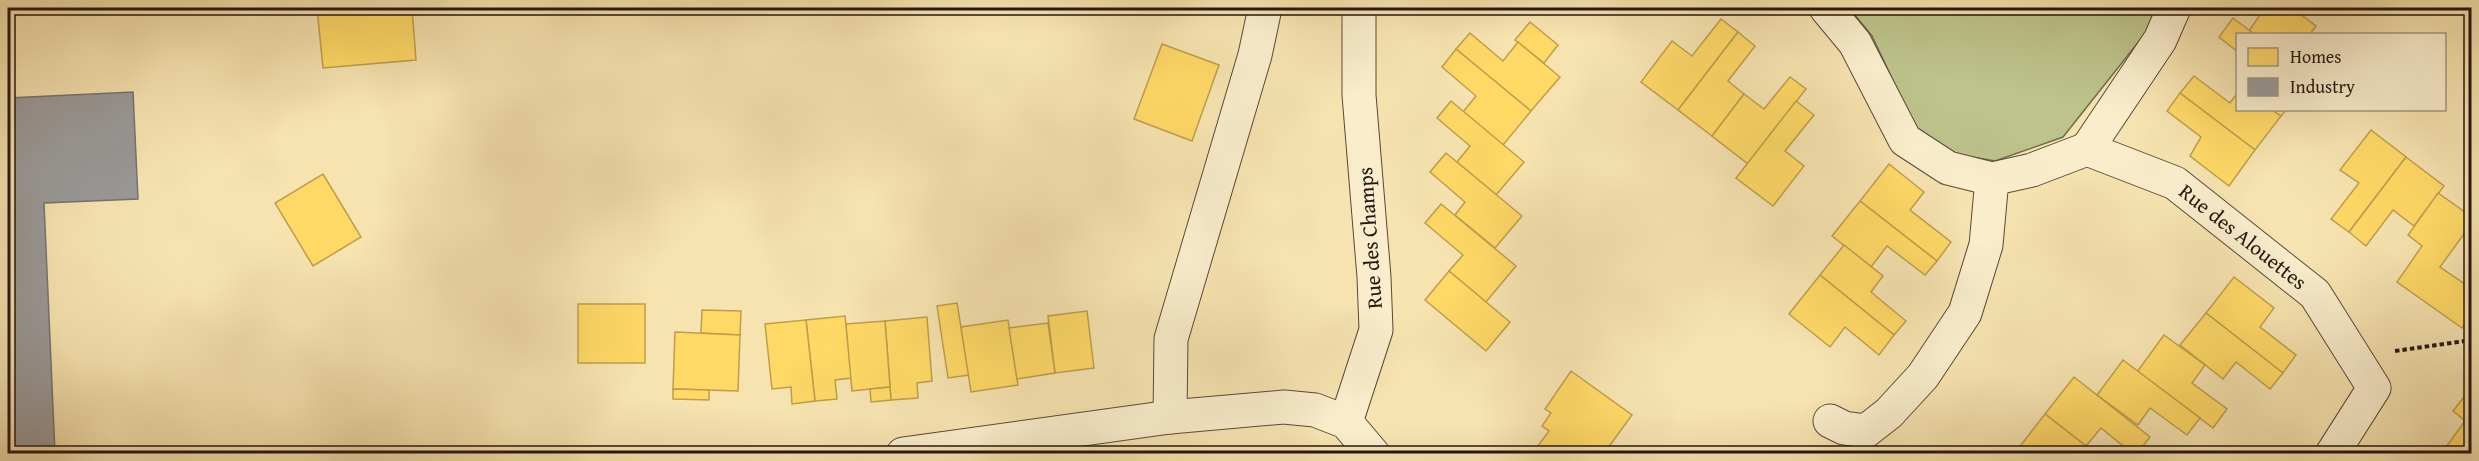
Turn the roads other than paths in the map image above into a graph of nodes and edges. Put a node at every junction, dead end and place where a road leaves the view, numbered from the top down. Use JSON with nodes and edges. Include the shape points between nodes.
{"nodes":[{"id":1,"x":1265,"y":8,"type":"edge"},
{"id":2,"x":1359,"y":8,"type":"edge"},
{"id":3,"x":1826,"y":8,"type":"edge"},
{"id":4,"x":2174,"y":8,"type":"edge"},
{"id":5,"x":2087,"y":149,"type":"junction"},
{"id":6,"x":1992,"y":179,"type":"junction"},
{"id":7,"x":1170,"y":417,"type":"junction"},
{"id":8,"x":1830,"y":421,"type":"dead end"},
{"id":9,"x":1346,"y":422,"type":"junction"},
{"id":10,"x":903,"y":453,"type":"edge"},
{"id":11,"x":1373,"y":453,"type":"edge"},
{"id":12,"x":2332,"y":453,"type":"edge"}],
"edges":[{"from":1,"to":7,"type":"street","via":[[1255,56],[1171,339]]},
{"from":2,"to":9,"type":"street","name":"Rue des Champs","via":[[1359,95],[1376,330]]},
{"from":3,"to":6,"type":"street","via":[[1855,43],[1905,140],[1948,168]]},
{"from":4,"to":5,"type":"street","via":[[2160,40]]},
{"from":5,"to":6,"type":"street","via":[[2032,170]]},
{"from":5,"to":12,"type":"street","name":"Rue des Alouettes","via":[[2175,183],[2315,294],[2374,388]]},
{"from":6,"to":8,"type":"street","via":[[1986,245],[1965,313],[1923,376],[1889,414],[1866,431]]},
{"from":7,"to":9,"type":"street","via":[[1284,407],[1315,410]]},
{"from":7,"to":10,"type":"street"},
{"from":9,"to":11,"type":"street"}]}
